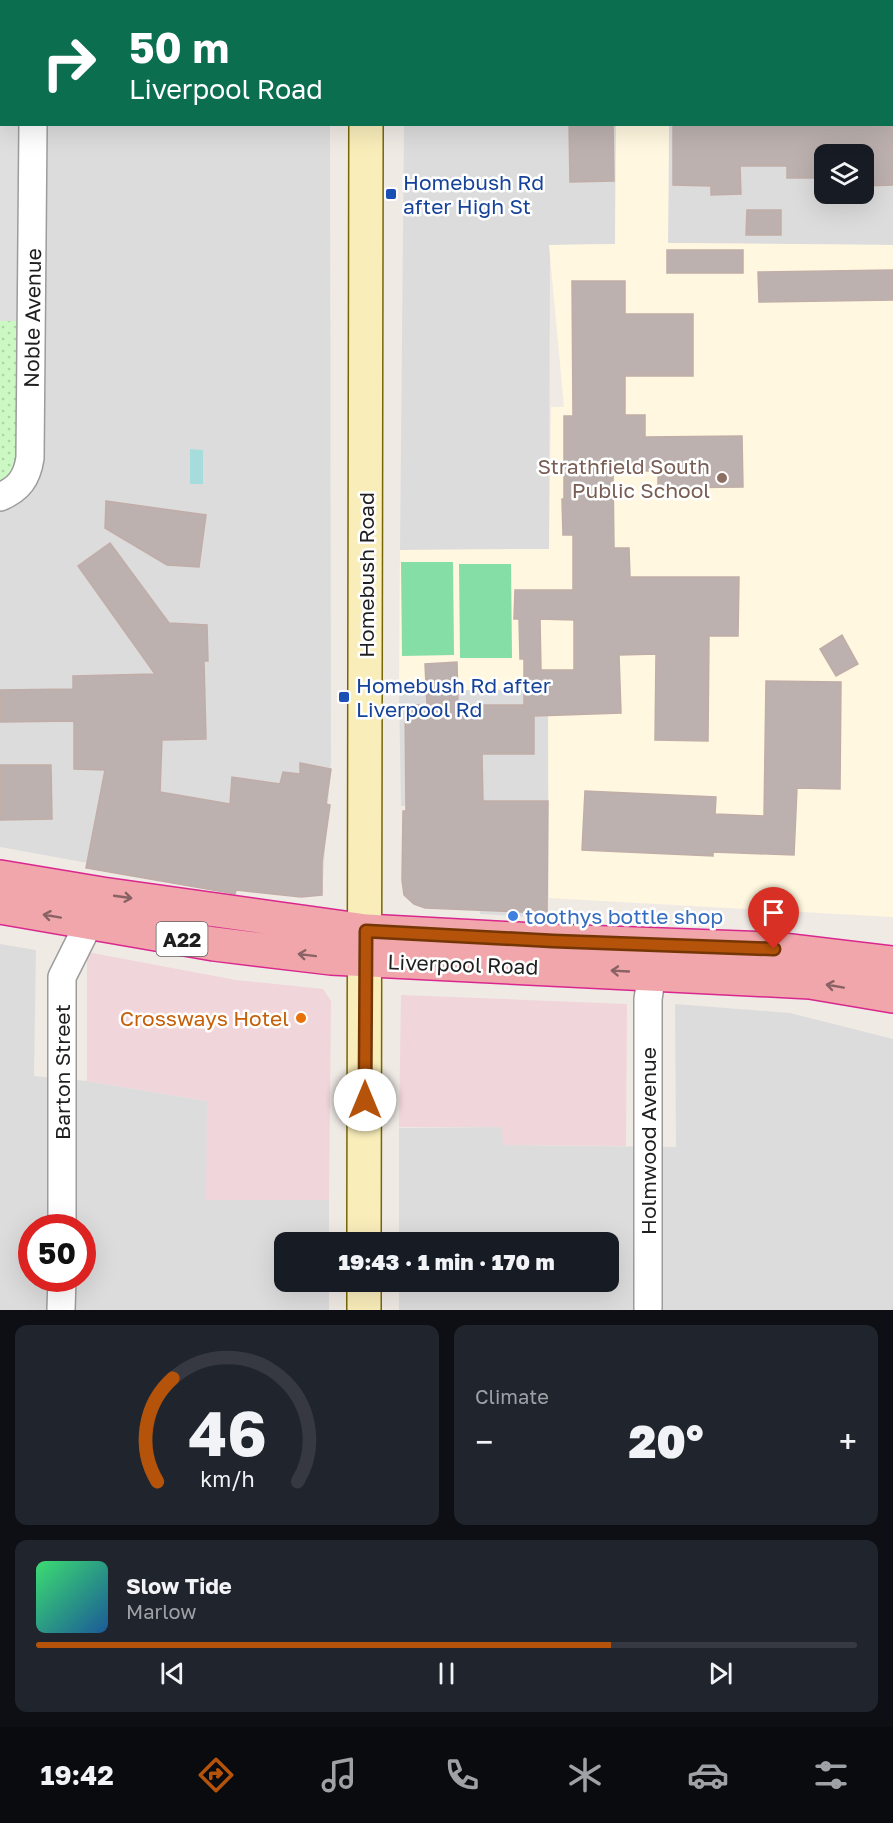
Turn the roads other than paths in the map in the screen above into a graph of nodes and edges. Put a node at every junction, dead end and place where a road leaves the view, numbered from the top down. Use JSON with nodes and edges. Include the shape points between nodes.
{"nodes":[{"id":1,"x":33,"y":126,"type":"edge"},
{"id":2,"x":366,"y":126,"type":"edge"},
{"id":3,"x":0,"y":497,"type":"edge"},
{"id":4,"x":0,"y":877,"type":"edge"},
{"id":5,"x":0,"y":907,"type":"edge"},
{"id":6,"x":89,"y":923,"type":"junction"},
{"id":7,"x":365,"y":946,"type":"junction"},
{"id":8,"x":893,"y":963,"type":"edge"},
{"id":9,"x":652,"y":973,"type":"junction"},
{"id":10,"x":893,"y":996,"type":"edge"},
{"id":11,"x":62,"y":1214,"type":"edge"},
{"id":12,"x":364,"y":1232,"type":"edge"},
{"id":13,"x":62,"y":1292,"type":"edge"},
{"id":14,"x":364,"y":1292,"type":"edge"},
{"id":15,"x":62,"y":1310,"type":"edge"},
{"id":16,"x":364,"y":1310,"type":"edge"},
{"id":17,"x":648,"y":1310,"type":"edge"}],
"edges":[{"from":1,"to":3,"type":"street","name":"Noble Avenue","via":[[30,458],[20,485]]},
{"from":2,"to":7,"type":"main road","name":"Homebush Road"},
{"from":4,"to":7,"type":"highway","name":"Liverpool Road","number":"A22","one_way":true},
{"from":6,"to":5,"type":"highway","name":"Liverpool Road","number":"A22","one_way":true},
{"from":7,"to":6,"type":"highway","name":"Liverpool Road","number":"A22","one_way":true,"via":[[214,944]]},
{"from":6,"to":11,"type":"street","name":"Barton Street","via":[[62,977]]},
{"from":7,"to":8,"type":"highway","name":"Liverpool Road","number":"A22","via":[[553,941],[774,949]]},
{"from":9,"to":7,"type":"highway","name":"Liverpool Road","number":"A22","one_way":true,"via":[[413,961]]},
{"from":7,"to":12,"type":"main road","name":"Homebush Road"},
{"from":10,"to":9,"type":"highway","name":"Liverpool Road","number":"A22","one_way":true,"via":[[810,982]]},
{"from":9,"to":17,"type":"street","name":"Holmwood Avenue","via":[[648,999]]},
{"from":13,"to":15,"type":"street"},
{"from":14,"to":16,"type":"main road"}]}
